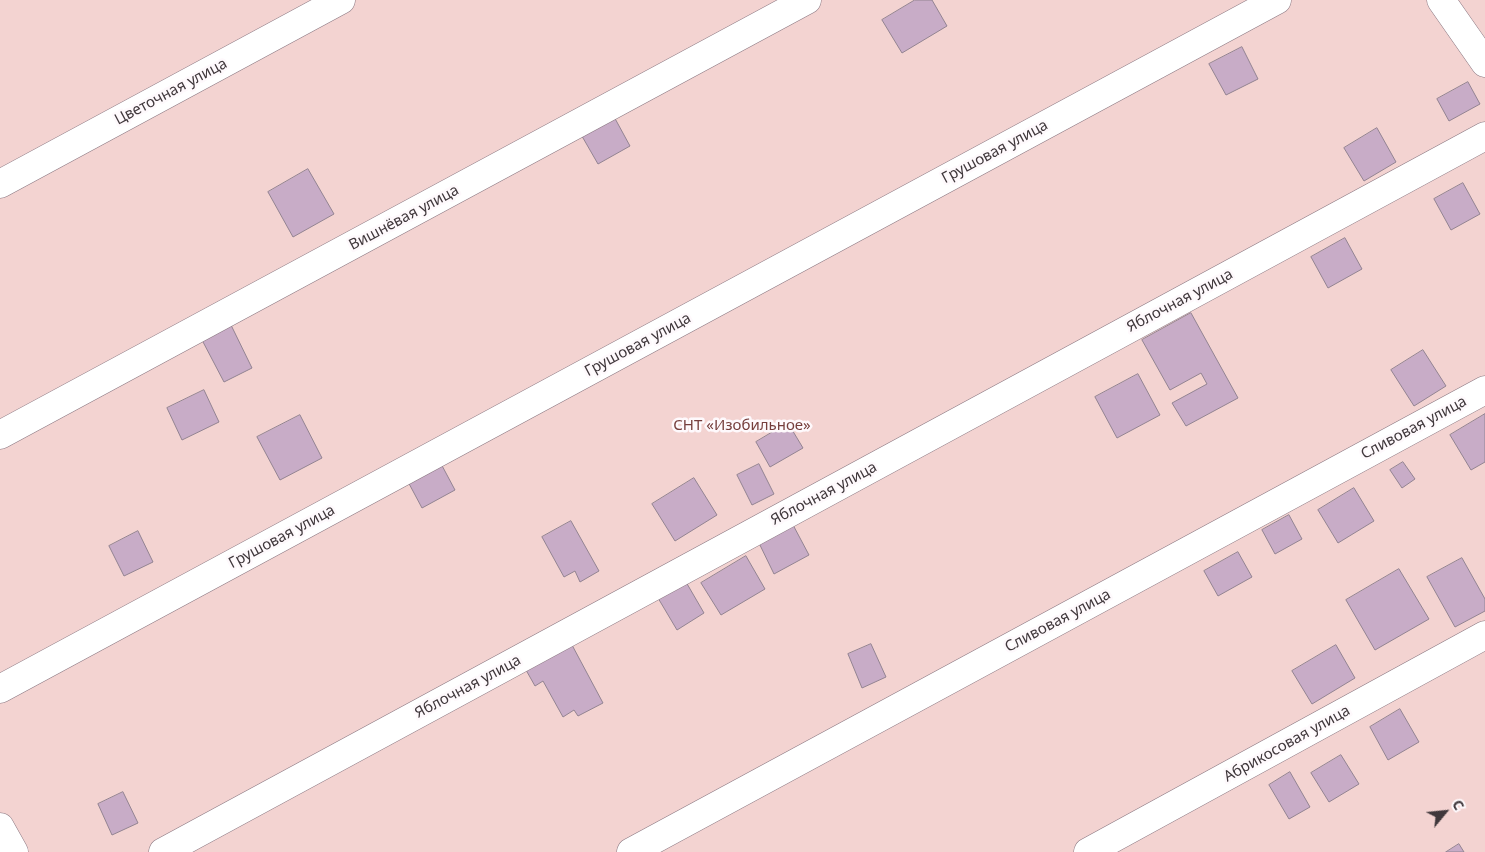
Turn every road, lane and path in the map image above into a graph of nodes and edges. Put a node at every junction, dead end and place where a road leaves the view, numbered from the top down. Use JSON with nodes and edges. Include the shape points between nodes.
{"nodes":[{"id":1,"x":341,"y":0,"type":"edge"},
{"id":2,"x":807,"y":0,"type":"edge"},
{"id":3,"x":1277,"y":0,"type":"edge"},
{"id":4,"x":1440,"y":0,"type":"edge"},
{"id":5,"x":1485,"y":63,"type":"edge"},
{"id":6,"x":1485,"y":136,"type":"edge"},
{"id":7,"x":0,"y":184,"type":"edge"},
{"id":8,"x":1485,"y":390,"type":"edge"},
{"id":9,"x":0,"y":436,"type":"edge"},
{"id":10,"x":1485,"y":635,"type":"edge"},
{"id":11,"x":0,"y":689,"type":"edge"},
{"id":12,"x":0,"y":827,"type":"edge"},
{"id":13,"x":14,"y":852,"type":"edge"},
{"id":14,"x":163,"y":852,"type":"edge"},
{"id":15,"x":631,"y":852,"type":"edge"},
{"id":16,"x":1088,"y":852,"type":"edge"}],
"edges":[{"from":1,"to":7,"type":"street","name":"Цветочная улица"},
{"from":2,"to":9,"type":"street","name":"Вишнёвая улица"},
{"from":3,"to":11,"type":"street","name":"Грушовая улица"},
{"from":4,"to":5,"type":"street"},
{"from":6,"to":14,"type":"street","name":"Яблочная улица"},
{"from":8,"to":15,"type":"street","name":"Сливовая улица"},
{"from":10,"to":16,"type":"street","name":"Абрикосовая улица"},
{"from":12,"to":13,"type":"street"}]}
